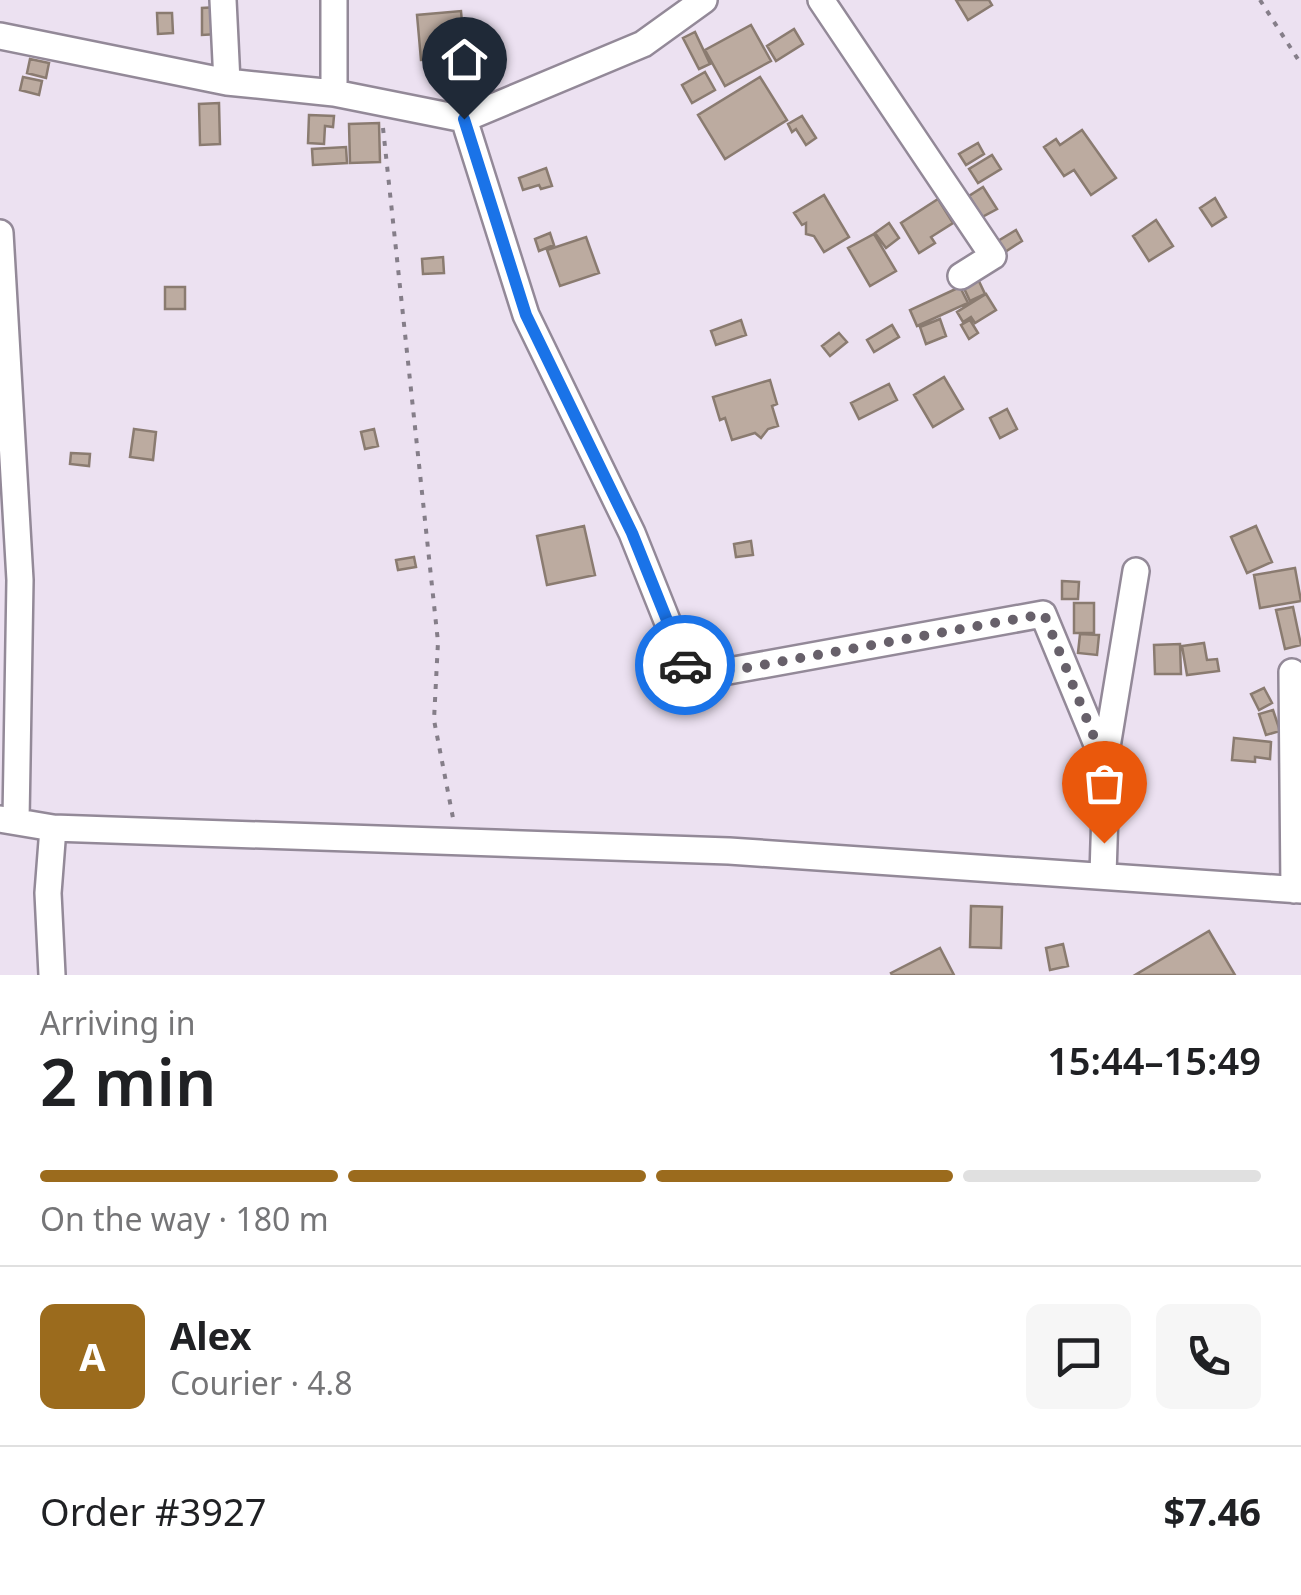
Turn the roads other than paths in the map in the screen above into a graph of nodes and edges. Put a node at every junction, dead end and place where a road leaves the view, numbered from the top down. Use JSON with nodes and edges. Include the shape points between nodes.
{"nodes":[{"id":1,"x":223,"y":0,"type":"edge"},
{"id":2,"x":334,"y":0,"type":"edge"},
{"id":3,"x":704,"y":0,"type":"edge"},
{"id":4,"x":821,"y":0,"type":"edge"},
{"id":5,"x":0,"y":36,"type":"edge"},
{"id":6,"x":227,"y":82,"type":"junction"},
{"id":7,"x":334,"y":93,"type":"junction"},
{"id":8,"x":464,"y":119,"type":"junction"},
{"id":9,"x":0,"y":234,"type":"edge"},
{"id":10,"x":961,"y":276,"type":"dead end"},
{"id":11,"x":1136,"y":571,"type":"dead end"},
{"id":12,"x":1292,"y":672,"type":"dead end"},
{"id":13,"x":1107,"y":747,"type":"junction"},
{"id":14,"x":8,"y":819,"type":"edge"},
{"id":15,"x":53,"y":828,"type":"junction"},
{"id":16,"x":1103,"y":875,"type":"junction"},
{"id":17,"x":1297,"y":890,"type":"edge"},
{"id":18,"x":52,"y":975,"type":"edge"}],
"edges":[{"from":1,"to":6,"type":"street"},
{"from":2,"to":7,"type":"street"},
{"from":3,"to":8,"type":"street","via":[[643,44]]},
{"from":4,"to":10,"type":"street","via":[[993,256]]},
{"from":5,"to":6,"type":"street"},
{"from":6,"to":7,"type":"street"},
{"from":7,"to":8,"type":"street"},
{"from":8,"to":13,"type":"street","via":[[526,315],[632,533],[690,678],[1044,614],[1096,742]]},
{"from":9,"to":14,"type":"street","via":[[20,580]]},
{"from":11,"to":13,"type":"street"},
{"from":12,"to":17,"type":"street"},
{"from":13,"to":16,"type":"street"},
{"from":14,"to":15,"type":"street"},
{"from":15,"to":16,"type":"street","via":[[728,852]]},
{"from":15,"to":18,"type":"street"},
{"from":16,"to":17,"type":"street"}]}
